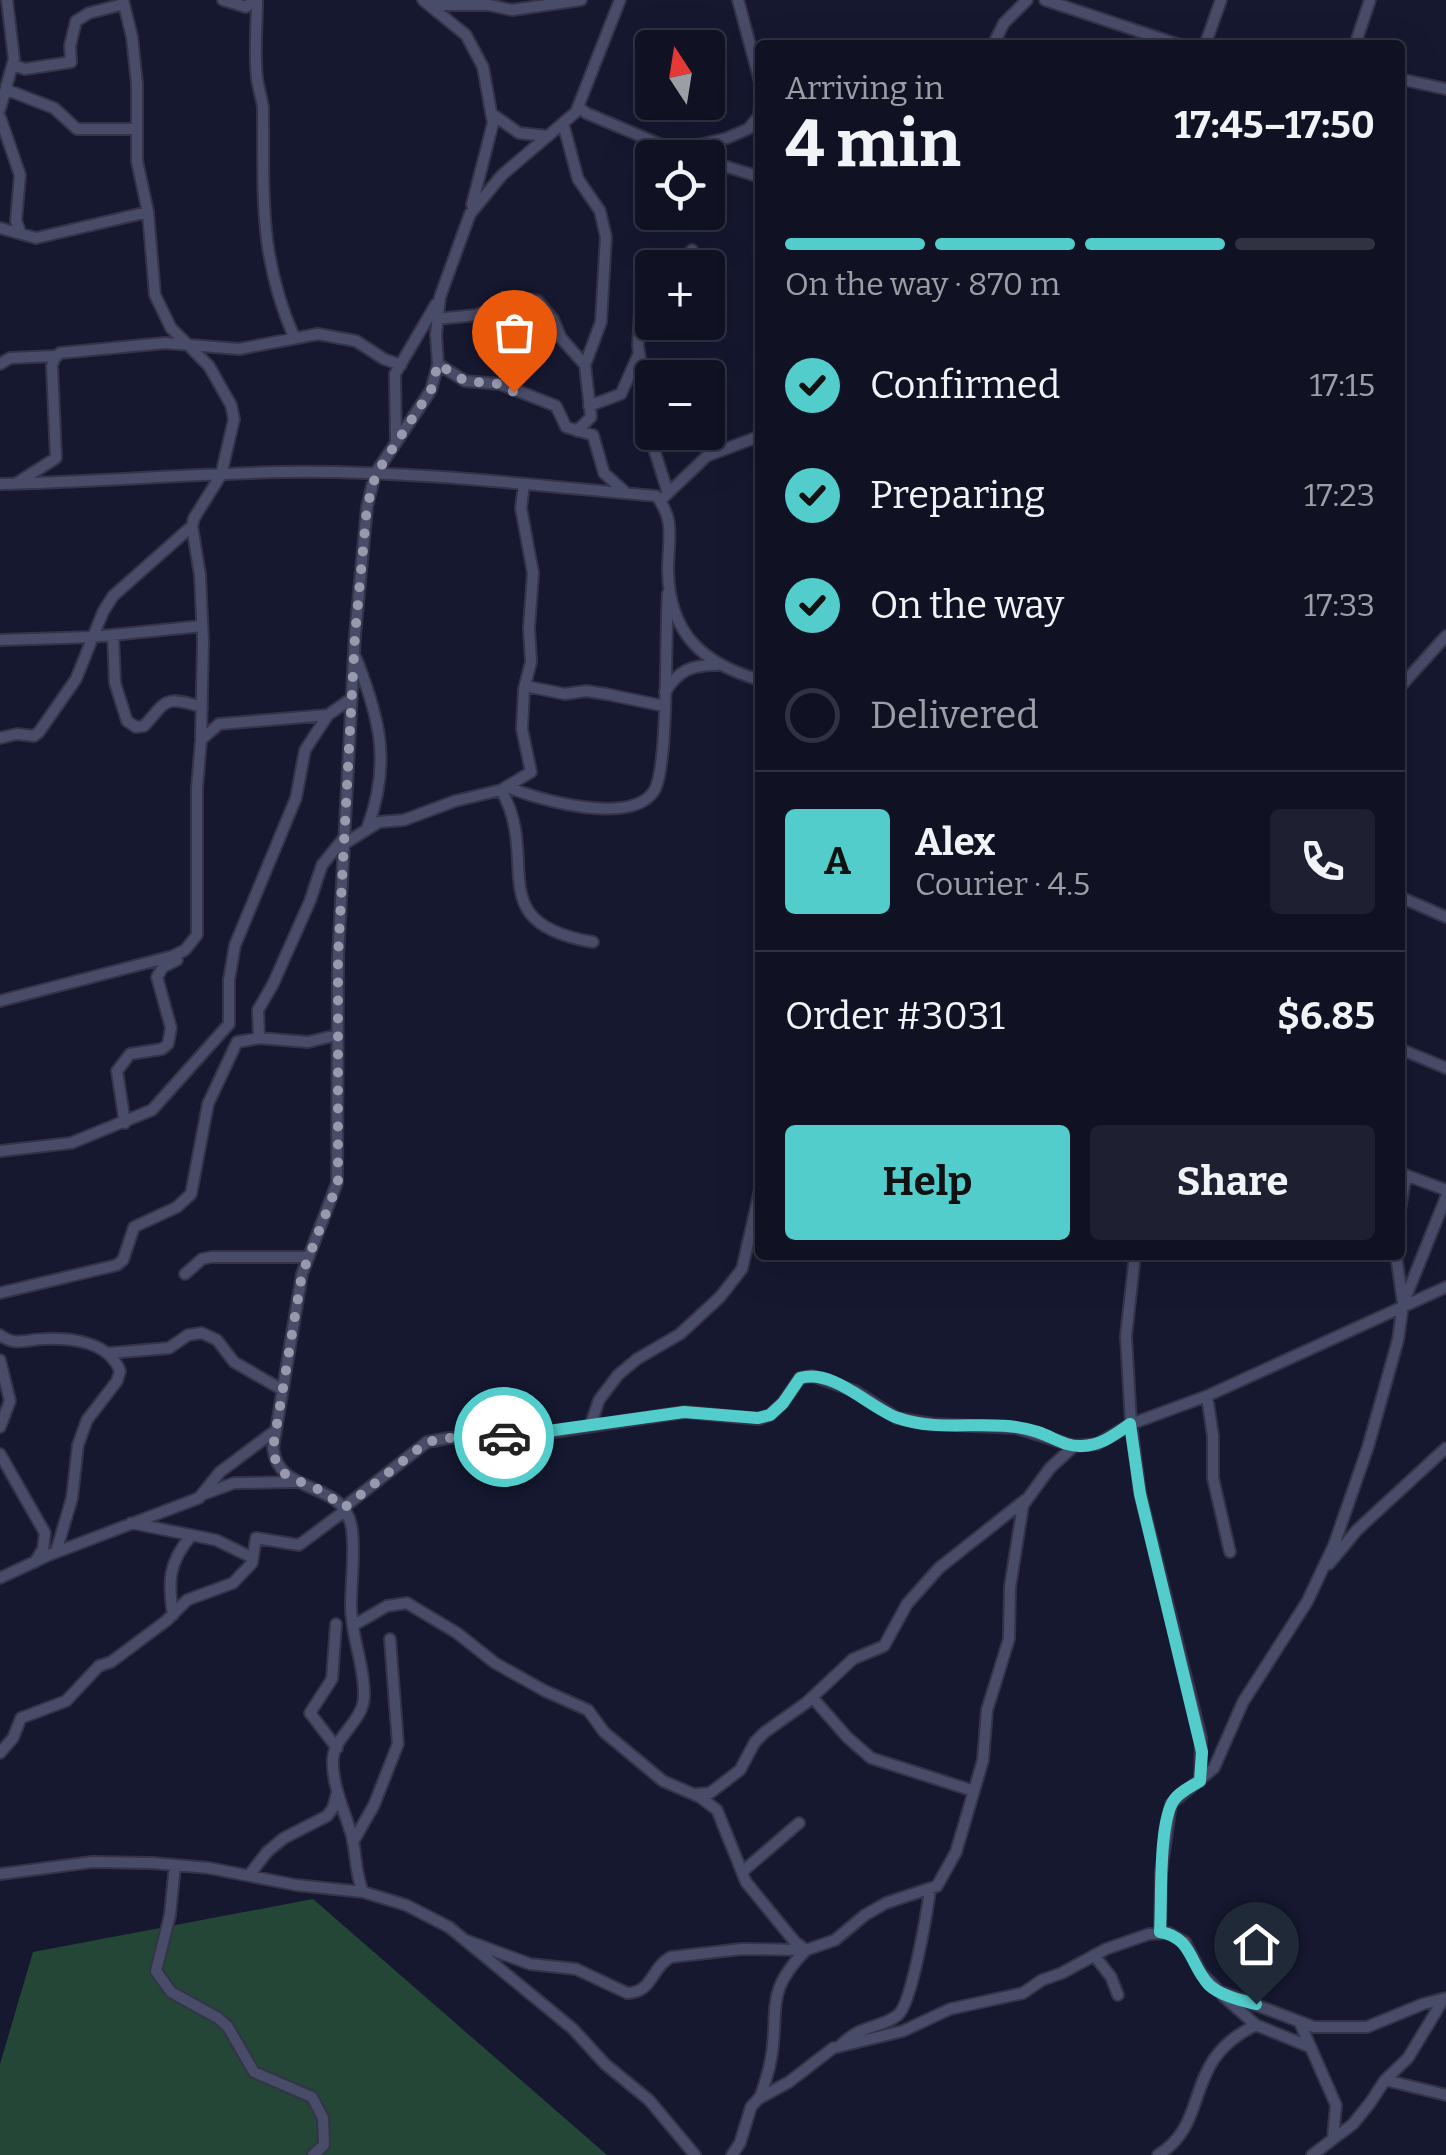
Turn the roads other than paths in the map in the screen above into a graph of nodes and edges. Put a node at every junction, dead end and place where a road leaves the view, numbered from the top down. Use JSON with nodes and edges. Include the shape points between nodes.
{"nodes":[{"id":1,"x":7,"y":0,"type":"edge"},
{"id":2,"x":223,"y":0,"type":"edge"},
{"id":3,"x":256,"y":0,"type":"edge"},
{"id":4,"x":581,"y":0,"type":"edge"},
{"id":5,"x":620,"y":0,"type":"edge"},
{"id":6,"x":738,"y":0,"type":"edge"},
{"id":7,"x":1027,"y":0,"type":"edge"},
{"id":8,"x":1045,"y":0,"type":"edge"},
{"id":9,"x":1220,"y":0,"type":"edge"},
{"id":10,"x":1370,"y":0,"type":"edge"},
{"id":11,"x":124,"y":2,"type":"edge"},
{"id":12,"x":426,"y":2,"type":"edge"},
{"id":13,"x":490,"y":2,"type":"edge"},
{"id":14,"x":995,"y":40,"type":"edge"},
{"id":15,"x":1165,"y":40,"type":"edge"},
{"id":16,"x":1206,"y":40,"type":"edge"},
{"id":17,"x":1357,"y":40,"type":"edge"},
{"id":18,"x":755,"y":63,"type":"edge"},
{"id":19,"x":13,"y":64,"type":"junction"},
{"id":20,"x":1405,"y":81,"type":"edge"},
{"id":21,"x":1446,"y":89,"type":"edge"},
{"id":22,"x":6,"y":90,"type":"junction"},
{"id":23,"x":579,"y":108,"type":"junction"},
{"id":24,"x":0,"y":113,"type":"edge"},
{"id":25,"x":492,"y":114,"type":"junction"},
{"id":26,"x":755,"y":120,"type":"edge"},
{"id":27,"x":563,"y":124,"type":"junction"},
{"id":28,"x":137,"y":129,"type":"junction"},
{"id":29,"x":547,"y":136,"type":"junction"},
{"id":30,"x":650,"y":140,"type":"edge"},
{"id":31,"x":719,"y":140,"type":"edge"},
{"id":32,"x":725,"y":166,"type":"edge"},
{"id":33,"x":755,"y":175,"type":"edge"},
{"id":34,"x":148,"y":212,"type":"junction"},
{"id":35,"x":470,"y":214,"type":"junction"},
{"id":36,"x":0,"y":228,"type":"edge"},
{"id":37,"x":21,"y":234,"type":"junction"},
{"id":38,"x":440,"y":296,"type":"junction"},
{"id":39,"x":437,"y":319,"type":"junction"},
{"id":40,"x":294,"y":336,"type":"junction"},
{"id":41,"x":640,"y":340,"type":"edge"},
{"id":42,"x":190,"y":346,"type":"junction"},
{"id":43,"x":640,"y":352,"type":"junction"},
{"id":44,"x":56,"y":356,"type":"junction"},
{"id":45,"x":0,"y":364,"type":"edge"},
{"id":46,"x":401,"y":364,"type":"junction"},
{"id":47,"x":438,"y":364,"type":"junction"},
{"id":48,"x":585,"y":365,"type":"junction"},
{"id":49,"x":589,"y":406,"type":"junction"},
{"id":50,"x":577,"y":431,"type":"junction"},
{"id":51,"x":755,"y":438,"type":"edge"},
{"id":52,"x":396,"y":442,"type":"junction"},
{"id":53,"x":376,"y":474,"type":"junction"},
{"id":54,"x":221,"y":475,"type":"junction"},
{"id":55,"x":0,"y":484,"type":"edge"},
{"id":56,"x":16,"y":484,"type":"junction"},
{"id":57,"x":524,"y":484,"type":"junction"},
{"id":58,"x":626,"y":493,"type":"junction"},
{"id":59,"x":664,"y":497,"type":"junction"},
{"id":60,"x":192,"y":526,"type":"junction"},
{"id":61,"x":669,"y":584,"type":"junction"},
{"id":62,"x":202,"y":626,"type":"junction"},
{"id":63,"x":114,"y":635,"type":"junction"},
{"id":64,"x":1446,"y":636,"type":"edge"},
{"id":65,"x":92,"y":637,"type":"junction"},
{"id":66,"x":0,"y":640,"type":"edge"},
{"id":67,"x":354,"y":652,"type":"junction"},
{"id":68,"x":718,"y":665,"type":"junction"},
{"id":69,"x":755,"y":678,"type":"edge"},
{"id":70,"x":1405,"y":681,"type":"edge"},
{"id":71,"x":525,"y":686,"type":"junction"},
{"id":72,"x":664,"y":692,"type":"junction"},
{"id":73,"x":352,"y":698,"type":"junction"},
{"id":74,"x":202,"y":706,"type":"junction"},
{"id":75,"x":664,"y":706,"type":"junction"},
{"id":76,"x":328,"y":714,"type":"junction"},
{"id":77,"x":0,"y":737,"type":"edge"},
{"id":78,"x":202,"y":740,"type":"junction"},
{"id":79,"x":504,"y":789,"type":"junction"},
{"id":80,"x":368,"y":826,"type":"junction"},
{"id":81,"x":344,"y":841,"type":"junction"},
{"id":82,"x":1405,"y":899,"type":"edge"},
{"id":83,"x":1446,"y":917,"type":"edge"},
{"id":84,"x":197,"y":930,"type":"junction"},
{"id":85,"x":593,"y":942,"type":"dead end"},
{"id":86,"x":0,"y":1001,"type":"edge"},
{"id":87,"x":337,"y":1035,"type":"junction"},
{"id":88,"x":259,"y":1038,"type":"junction"},
{"id":89,"x":1405,"y":1051,"type":"edge"},
{"id":90,"x":1446,"y":1068,"type":"edge"},
{"id":91,"x":125,"y":1123,"type":"junction"},
{"id":92,"x":0,"y":1151,"type":"edge"},
{"id":93,"x":1405,"y":1175,"type":"edge"},
{"id":94,"x":1446,"y":1194,"type":"edge"},
{"id":95,"x":755,"y":1212,"type":"edge"},
{"id":96,"x":308,"y":1257,"type":"junction"},
{"id":97,"x":1134,"y":1260,"type":"edge"},
{"id":98,"x":1397,"y":1260,"type":"edge"},
{"id":99,"x":185,"y":1274,"type":"dead end"},
{"id":100,"x":1446,"y":1287,"type":"edge"},
{"id":101,"x":0,"y":1293,"type":"edge"},
{"id":102,"x":1403,"y":1304,"type":"junction"},
{"id":103,"x":0,"y":1335,"type":"edge"},
{"id":104,"x":110,"y":1353,"type":"junction"},
{"id":105,"x":0,"y":1360,"type":"edge"},
{"id":106,"x":281,"y":1388,"type":"junction"},
{"id":107,"x":1206,"y":1396,"type":"junction"},
{"id":108,"x":591,"y":1424,"type":"junction"},
{"id":109,"x":1130,"y":1424,"type":"junction"},
{"id":110,"x":0,"y":1427,"type":"edge"},
{"id":111,"x":273,"y":1432,"type":"junction"},
{"id":112,"x":1058,"y":1441,"type":"junction"},
{"id":113,"x":1074,"y":1446,"type":"junction"},
{"id":114,"x":1446,"y":1448,"type":"edge"},
{"id":115,"x":0,"y":1454,"type":"edge"},
{"id":116,"x":1050,"y":1468,"type":"junction"},
{"id":117,"x":298,"y":1482,"type":"junction"},
{"id":118,"x":203,"y":1494,"type":"junction"},
{"id":119,"x":1025,"y":1500,"type":"junction"},
{"id":120,"x":345,"y":1509,"type":"junction"},
{"id":121,"x":130,"y":1523,"type":"junction"},
{"id":122,"x":191,"y":1536,"type":"junction"},
{"id":123,"x":56,"y":1552,"type":"junction"},
{"id":124,"x":1230,"y":1552,"type":"dead end"},
{"id":125,"x":253,"y":1558,"type":"junction"},
{"id":126,"x":34,"y":1563,"type":"junction"},
{"id":127,"x":1319,"y":1576,"type":"junction"},
{"id":128,"x":0,"y":1578,"type":"edge"},
{"id":129,"x":173,"y":1615,"type":"junction"},
{"id":130,"x":336,"y":1624,"type":"dead end"},
{"id":131,"x":354,"y":1626,"type":"junction"},
{"id":132,"x":390,"y":1640,"type":"dead end"},
{"id":133,"x":812,"y":1697,"type":"junction"},
{"id":134,"x":337,"y":1748,"type":"junction"},
{"id":135,"x":0,"y":1753,"type":"edge"},
{"id":136,"x":1200,"y":1781,"type":"junction"},
{"id":137,"x":338,"y":1787,"type":"junction"},
{"id":138,"x":974,"y":1792,"type":"junction"},
{"id":139,"x":695,"y":1794,"type":"junction"},
{"id":140,"x":799,"y":1823,"type":"dead end"},
{"id":141,"x":352,"y":1843,"type":"junction"},
{"id":142,"x":175,"y":1864,"type":"junction"},
{"id":143,"x":742,"y":1872,"type":"junction"},
{"id":144,"x":0,"y":1874,"type":"edge"},
{"id":145,"x":250,"y":1874,"type":"junction"},
{"id":146,"x":930,"y":1890,"type":"junction"},
{"id":147,"x":363,"y":1892,"type":"junction"},
{"id":148,"x":1160,"y":1932,"type":"junction"},
{"id":149,"x":465,"y":1940,"type":"junction"},
{"id":150,"x":806,"y":1950,"type":"junction"},
{"id":151,"x":1094,"y":1955,"type":"junction"},
{"id":152,"x":1219,"y":1991,"type":"junction"},
{"id":153,"x":1118,"y":1994,"type":"dead end"},
{"id":154,"x":1444,"y":1999,"type":"edge"},
{"id":155,"x":1300,"y":2023,"type":"junction"},
{"id":156,"x":1256,"y":2025,"type":"junction"},
{"id":157,"x":841,"y":2044,"type":"junction"},
{"id":158,"x":1310,"y":2047,"type":"junction"},
{"id":159,"x":1384,"y":2080,"type":"junction"},
{"id":160,"x":1446,"y":2096,"type":"edge"},
{"id":161,"x":760,"y":2098,"type":"junction"},
{"id":162,"x":1333,"y":2139,"type":"junction"},
{"id":163,"x":314,"y":2155,"type":"edge"},
{"id":164,"x":695,"y":2155,"type":"edge"},
{"id":165,"x":732,"y":2155,"type":"edge"},
{"id":166,"x":1158,"y":2155,"type":"edge"},
{"id":167,"x":1312,"y":2155,"type":"edge"}],
"edges":[{"from":1,"to":19,"type":"street"},
{"from":2,"to":3,"type":"street","via":[[246,8]]},
{"from":3,"to":40,"type":"street","via":[[265,243]]},
{"from":4,"to":13,"type":"street","via":[[512,10]]},
{"from":5,"to":23,"type":"street"},
{"from":6,"to":18,"type":"street"},
{"from":7,"to":14,"type":"street"},
{"from":8,"to":15,"type":"street"},
{"from":9,"to":16,"type":"street"},
{"from":10,"to":17,"type":"street"},
{"from":11,"to":19,"type":"street","via":[[76,22],[71,62],[24,69]]},
{"from":11,"to":28,"type":"street"},
{"from":12,"to":13,"type":"street"},
{"from":12,"to":25,"type":"street","via":[[466,35],[480,57]]},
{"from":19,"to":22,"type":"street"},
{"from":20,"to":21,"type":"street"},
{"from":22,"to":24,"type":"street"},
{"from":22,"to":28,"type":"street","via":[[54,108],[77,129]]},
{"from":23,"to":27,"type":"street"},
{"from":23,"to":30,"type":"street"},
{"from":24,"to":37,"type":"street","via":[[20,175]]},
{"from":25,"to":29,"type":"street","via":[[518,133]]},
{"from":25,"to":35,"type":"street"},
{"from":26,"to":31,"type":"street"},
{"from":27,"to":29,"type":"street"},
{"from":27,"to":48,"type":"street","via":[[578,179],[600,211],[606,237],[601,322]]},
{"from":28,"to":34,"type":"street"},
{"from":29,"to":35,"type":"street"},
{"from":32,"to":33,"type":"street"},
{"from":34,"to":37,"type":"street","via":[[44,236]]},
{"from":34,"to":42,"type":"street","via":[[155,295],[171,328]]},
{"from":35,"to":38,"type":"street"},
{"from":36,"to":37,"type":"street"},
{"from":38,"to":39,"type":"street"},
{"from":38,"to":46,"type":"street"},
{"from":39,"to":47,"type":"street"},
{"from":39,"to":48,"type":"street","via":[[536,299]]},
{"from":40,"to":42,"type":"street","via":[[239,349]]},
{"from":40,"to":46,"type":"street","via":[[356,341]]},
{"from":41,"to":43,"type":"street"},
{"from":42,"to":44,"type":"street"},
{"from":42,"to":54,"type":"street","via":[[234,412]]},
{"from":43,"to":49,"type":"street","via":[[622,394]]},
{"from":43,"to":59,"type":"street","via":[[642,411]]},
{"from":44,"to":45,"type":"street"},
{"from":44,"to":56,"type":"street","via":[[58,454]]},
{"from":46,"to":52,"type":"street","via":[[395,376]]},
{"from":47,"to":50,"type":"street","via":[[465,381],[542,398]]},
{"from":47,"to":52,"type":"street","via":[[431,390]]},
{"from":48,"to":49,"type":"street"},
{"from":49,"to":50,"type":"street","via":[[591,417]]},
{"from":50,"to":58,"type":"street","via":[[594,437],[604,473]]},
{"from":51,"to":59,"type":"street","via":[[707,456]]},
{"from":52,"to":53,"type":"street"},
{"from":53,"to":54,"type":"street"},
{"from":53,"to":57,"type":"street"},
{"from":53,"to":67,"type":"street","via":[[361,549]]},
{"from":54,"to":56,"type":"street"},
{"from":54,"to":60,"type":"street"},
{"from":55,"to":56,"type":"street"},
{"from":57,"to":58,"type":"street"},
{"from":57,"to":71,"type":"street","via":[[533,573]]},
{"from":58,"to":59,"type":"street"},
{"from":59,"to":61,"type":"street","via":[[671,528]]},
{"from":60,"to":62,"type":"street"},
{"from":60,"to":65,"type":"street","via":[[113,596]]},
{"from":61,"to":68,"type":"street","via":[[684,633]]},
{"from":61,"to":72,"type":"street"},
{"from":62,"to":63,"type":"street"},
{"from":62,"to":74,"type":"street"},
{"from":63,"to":65,"type":"street"},
{"from":63,"to":74,"type":"street","via":[[115,683],[127,721],[144,726],[168,702]]},
{"from":64,"to":70,"type":"street"},
{"from":65,"to":66,"type":"street"},
{"from":65,"to":77,"type":"street","via":[[76,679],[39,732]]},
{"from":67,"to":73,"type":"street"},
{"from":67,"to":80,"type":"street","via":[[382,751]]},
{"from":68,"to":69,"type":"street"},
{"from":68,"to":72,"type":"street","via":[[681,671]]},
{"from":71,"to":75,"type":"street"},
{"from":71,"to":79,"type":"street","via":[[522,729],[532,771]]},
{"from":72,"to":75,"type":"street"},
{"from":73,"to":76,"type":"street"},
{"from":73,"to":81,"type":"street"},
{"from":74,"to":78,"type":"street"},
{"from":75,"to":79,"type":"street","via":[[657,786],[640,802],[573,807]]},
{"from":76,"to":78,"type":"street","via":[[219,724]]},
{"from":76,"to":91,"type":"street","via":[[305,750],[283,836],[235,945],[229,1024],[152,1110]]},
{"from":78,"to":84,"type":"street"},
{"from":79,"to":80,"type":"street"},
{"from":79,"to":85,"type":"street","via":[[528,912],[544,929]]},
{"from":80,"to":81,"type":"street"},
{"from":81,"to":87,"type":"street"},
{"from":81,"to":88,"type":"street","via":[[322,865],[258,1010]]},
{"from":82,"to":83,"type":"street"},
{"from":84,"to":86,"type":"street","via":[[192,944],[172,956]]},
{"from":84,"to":91,"type":"street","via":[[195,950],[157,977],[171,1028],[168,1044],[130,1054],[117,1071]]},
{"from":87,"to":88,"type":"street","via":[[308,1042]]},
{"from":87,"to":96,"type":"street","via":[[338,1183]]},
{"from":88,"to":101,"type":"street","via":[[237,1042],[226,1062],[208,1104],[186,1200],[134,1227],[117,1265]]},
{"from":89,"to":90,"type":"street"},
{"from":91,"to":92,"type":"street","via":[[71,1143]]},
{"from":93,"to":94,"type":"street"},
{"from":94,"to":102,"type":"street"},
{"from":95,"to":108,"type":"street","via":[[742,1270],[680,1334],[618,1375]]},
{"from":96,"to":99,"type":"street","via":[[212,1257]]},
{"from":96,"to":106,"type":"street"},
{"from":97,"to":109,"type":"street","via":[[1126,1336]]},
{"from":98,"to":102,"type":"street"},
{"from":100,"to":102,"type":"street"},
{"from":102,"to":107,"type":"street"},
{"from":102,"to":127,"type":"street","via":[[1368,1447]]},
{"from":103,"to":104,"type":"street","via":[[14,1343],[91,1344]]},
{"from":104,"to":106,"type":"street","via":[[169,1348],[202,1333],[234,1362]]},
{"from":104,"to":123,"type":"street","via":[[119,1378],[82,1432]]},
{"from":105,"to":110,"type":"street","via":[[10,1405]]},
{"from":106,"to":111,"type":"street"},
{"from":107,"to":109,"type":"street"},
{"from":107,"to":124,"type":"street","via":[[1213,1478]]},
{"from":108,"to":112,"type":"street","via":[[684,1412],[758,1418],[783,1403],[800,1378],[812,1376],[897,1418],[1016,1428]]},
{"from":108,"to":120,"type":"street","via":[[522,1437],[427,1442]]},
{"from":109,"to":113,"type":"street","via":[[1100,1444]]},
{"from":109,"to":136,"type":"street","via":[[1140,1494],[1201,1738]]},
{"from":111,"to":117,"type":"street","via":[[274,1460]]},
{"from":111,"to":118,"type":"street","via":[[220,1472]]},
{"from":112,"to":113,"type":"street"},
{"from":112,"to":116,"type":"street"},
{"from":113,"to":116,"type":"street"},
{"from":114,"to":127,"type":"street","via":[[1357,1530]]},
{"from":115,"to":126,"type":"street","via":[[45,1533]]},
{"from":116,"to":119,"type":"street"},
{"from":117,"to":118,"type":"street","via":[[234,1484]]},
{"from":117,"to":120,"type":"street"},
{"from":118,"to":121,"type":"street"},
{"from":119,"to":133,"type":"street","via":[[939,1568],[907,1604],[884,1646],[853,1658]]},
{"from":119,"to":138,"type":"street","via":[[1008,1640],[987,1710]]},
{"from":120,"to":125,"type":"street","via":[[299,1545],[258,1537]]},
{"from":120,"to":131,"type":"street","via":[[352,1527]]},
{"from":121,"to":122,"type":"street"},
{"from":121,"to":123,"type":"street"},
{"from":122,"to":125,"type":"street"},
{"from":122,"to":129,"type":"street","via":[[170,1569]]},
{"from":123,"to":126,"type":"street"},
{"from":125,"to":129,"type":"street","via":[[234,1583],[187,1600]]},
{"from":126,"to":128,"type":"street"},
{"from":127,"to":136,"type":"street","via":[[1243,1702],[1214,1768]]},
{"from":129,"to":135,"type":"street","via":[[100,1666],[59,1706],[21,1718]]},
{"from":130,"to":134,"type":"street","via":[[332,1679],[310,1713]]},
{"from":131,"to":134,"type":"street","via":[[364,1704]]},
{"from":131,"to":139,"type":"street","via":[[394,1604],[415,1607],[495,1663],[588,1710],[604,1732],[663,1780]]},
{"from":132,"to":141,"type":"street","via":[[398,1744]]},
{"from":133,"to":138,"type":"street","via":[[871,1758]]},
{"from":133,"to":139,"type":"street","via":[[755,1742],[740,1770],[710,1793]]},
{"from":134,"to":137,"type":"street"},
{"from":136,"to":148,"type":"street","via":[[1171,1804]]},
{"from":137,"to":141,"type":"street"},
{"from":137,"to":145,"type":"street","via":[[327,1816],[284,1838]]},
{"from":138,"to":146,"type":"street","via":[[956,1852]]},
{"from":139,"to":143,"type":"street","via":[[717,1810]]},
{"from":140,"to":143,"type":"street"},
{"from":141,"to":147,"type":"street"},
{"from":142,"to":144,"type":"street","via":[[92,1862]]},
{"from":142,"to":145,"type":"street"},
{"from":142,"to":163,"type":"street","via":[[156,1970],[171,1992],[228,2027],[254,2072],[312,2098],[325,2126],[324,2144]]},
{"from":143,"to":150,"type":"street"},
{"from":145,"to":147,"type":"street"},
{"from":146,"to":150,"type":"street","via":[[886,1903],[836,1940]]},
{"from":146,"to":157,"type":"street","via":[[905,2006]]},
{"from":147,"to":149,"type":"street","via":[[406,1905]]},
{"from":148,"to":151,"type":"street"},
{"from":148,"to":152,"type":"street","via":[[1185,1942]]},
{"from":149,"to":150,"type":"street","via":[[530,1964],[568,1966],[631,1994],[647,1987],[671,1957]]},
{"from":149,"to":164,"type":"street","via":[[649,2100]]},
{"from":150,"to":161,"type":"street","via":[[784,1976],[772,2010],[772,2056]]},
{"from":151,"to":153,"type":"street"},
{"from":151,"to":157,"type":"street","via":[[1023,1993]]},
{"from":152,"to":155,"type":"street"},
{"from":152,"to":156,"type":"street"},
{"from":154,"to":155,"type":"street","via":[[1367,2027]]},
{"from":154,"to":159,"type":"street","via":[[1408,2058]]},
{"from":155,"to":158,"type":"street"},
{"from":156,"to":158,"type":"street"},
{"from":156,"to":166,"type":"street","via":[[1218,2050],[1182,2137]]},
{"from":157,"to":161,"type":"street"},
{"from":158,"to":162,"type":"street","via":[[1336,2106]]},
{"from":159,"to":160,"type":"street"},
{"from":159,"to":162,"type":"street","via":[[1353,2124]]},
{"from":161,"to":165,"type":"street"},
{"from":162,"to":167,"type":"street"}]}
